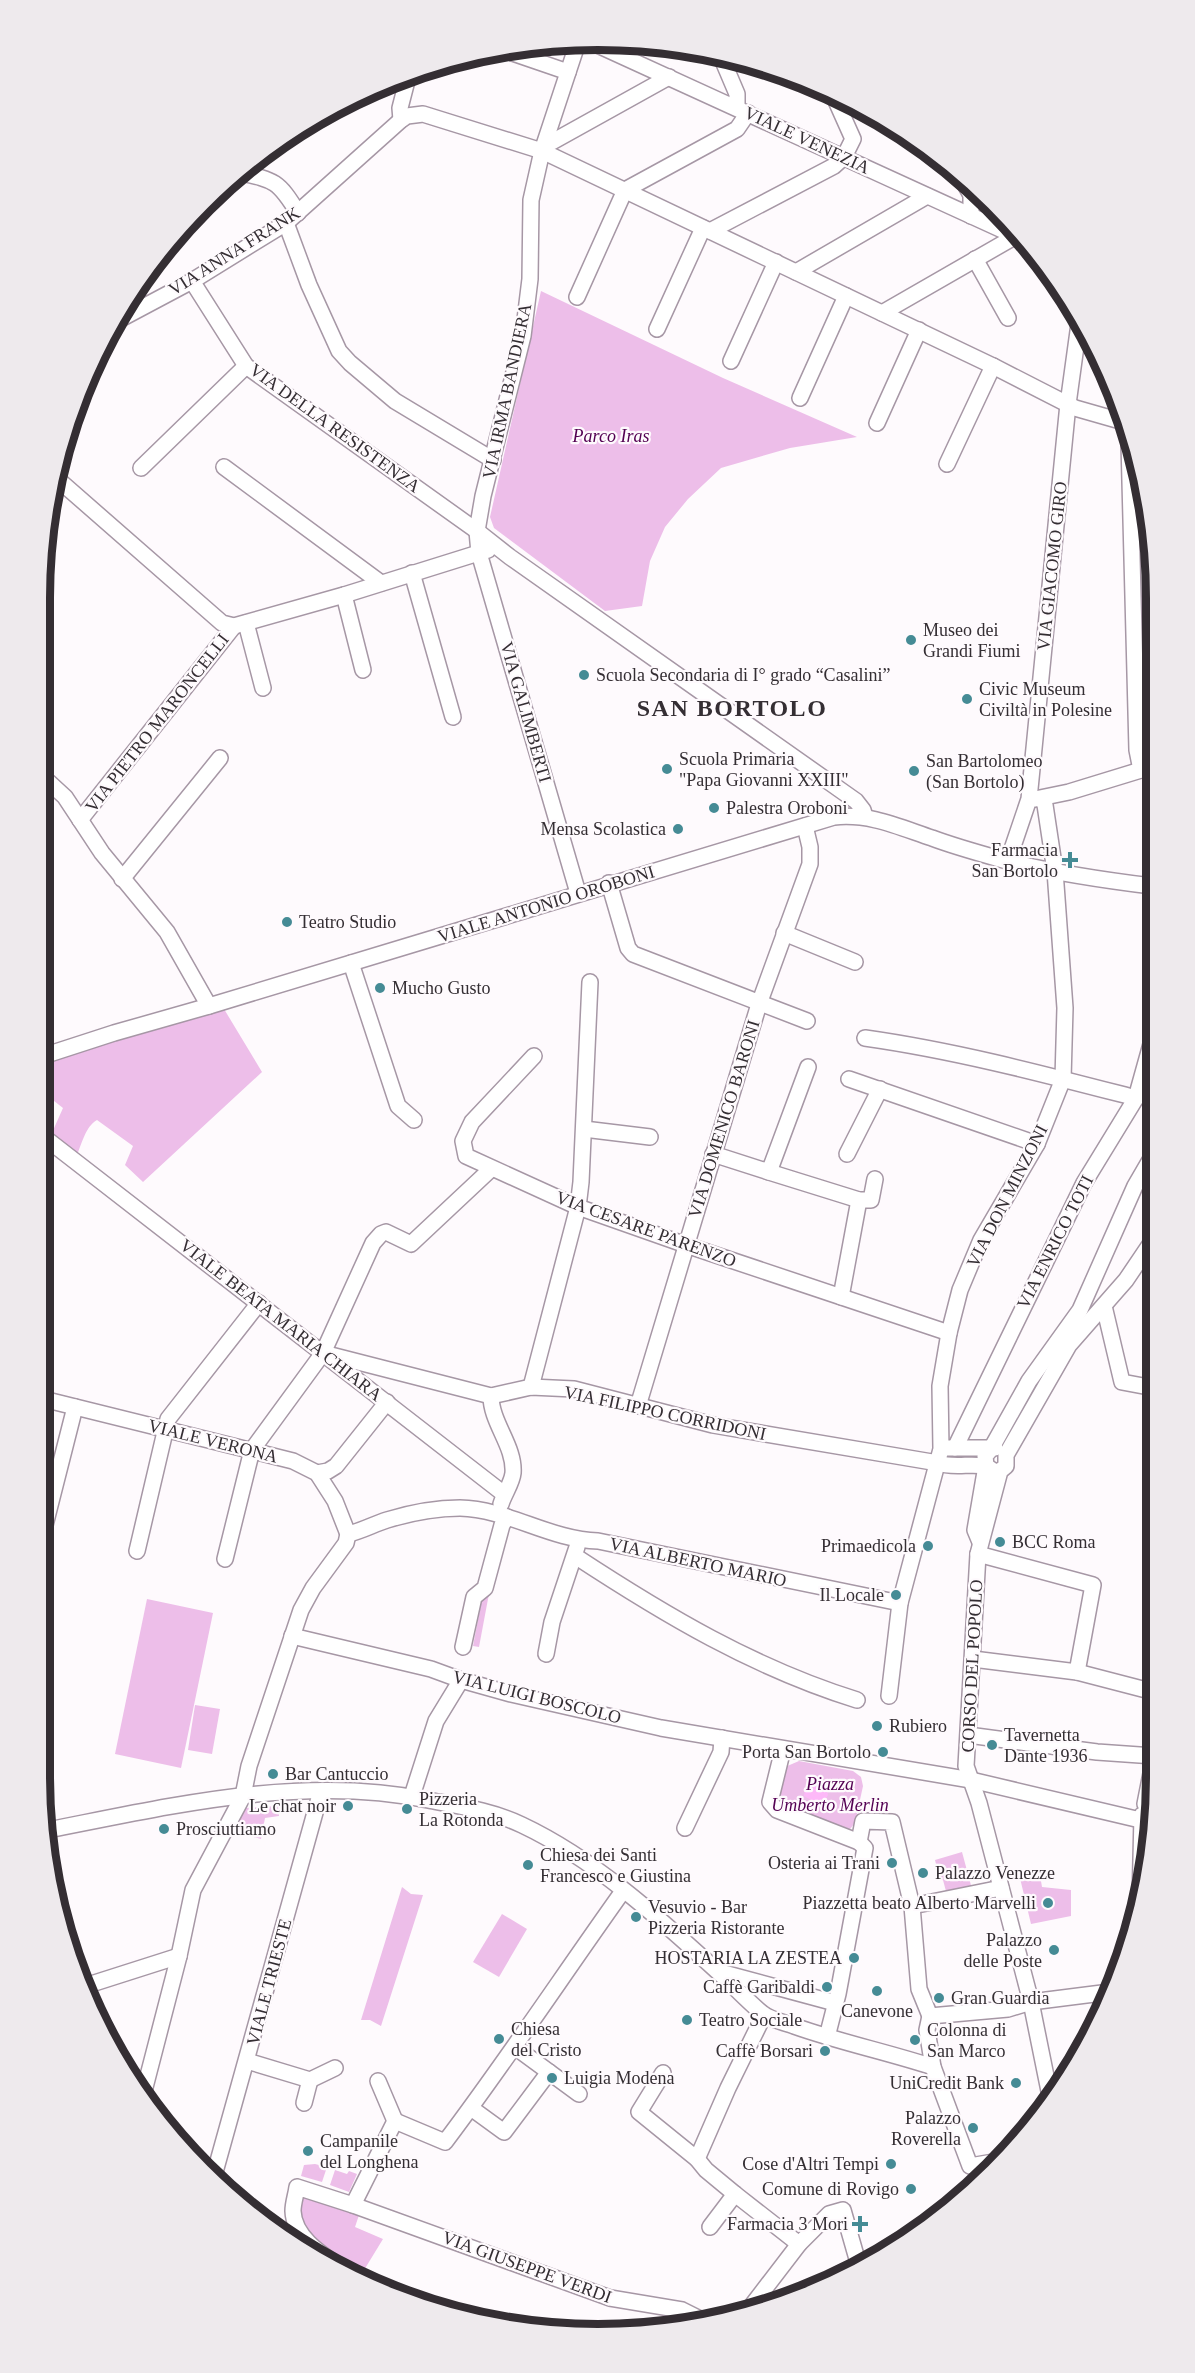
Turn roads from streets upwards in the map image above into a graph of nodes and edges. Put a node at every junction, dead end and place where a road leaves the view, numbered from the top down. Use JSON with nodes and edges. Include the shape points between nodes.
{"nodes":[{"id":1,"x":610,"y":50,"type":"edge"},
{"id":2,"x":575,"y":51,"type":"edge"},
{"id":3,"x":519,"y":55,"type":"edge"},
{"id":4,"x":725,"y":65,"type":"edge"},
{"id":5,"x":568,"y":72,"type":"junction"},
{"id":6,"x":669,"y":77,"type":"junction"},
{"id":7,"x":406,"y":84,"type":"edge"},
{"id":8,"x":838,"y":105,"type":"edge"},
{"id":9,"x":742,"y":111,"type":"junction"},
{"id":10,"x":400,"y":120,"type":"junction"},
{"id":11,"x":543,"y":147,"type":"junction"},
{"id":12,"x":844,"y":157,"type":"junction"},
{"id":13,"x":249,"y":175,"type":"edge"},
{"id":14,"x":625,"y":190,"type":"junction"},
{"id":15,"x":927,"y":196,"type":"junction"},
{"id":16,"x":970,"y":196,"type":"edge"},
{"id":17,"x":298,"y":213,"type":"junction"},
{"id":18,"x":971,"y":216,"type":"junction"},
{"id":19,"x":286,"y":223,"type":"junction"},
{"id":20,"x":706,"y":229,"type":"junction"},
{"id":21,"x":1006,"y":232,"type":"edge"},
{"id":22,"x":1014,"y":241,"type":"edge"},
{"id":23,"x":975,"y":259,"type":"junction"},
{"id":24,"x":776,"y":262,"type":"junction"},
{"id":25,"x":796,"y":272,"type":"junction"},
{"id":26,"x":192,"y":281,"type":"junction"},
{"id":27,"x":846,"y":296,"type":"junction"},
{"id":28,"x":577,"y":297,"type":"dead end"},
{"id":29,"x":882,"y":313,"type":"junction"},
{"id":30,"x":128,"y":315,"type":"edge"},
{"id":31,"x":1008,"y":318,"type":"dead end"},
{"id":32,"x":657,"y":329,"type":"dead end"},
{"id":33,"x":919,"y":330,"type":"junction"},
{"id":34,"x":1078,"y":334,"type":"edge"},
{"id":35,"x":731,"y":361,"type":"dead end"},
{"id":36,"x":246,"y":366,"type":"junction"},
{"id":37,"x":993,"y":366,"type":"junction"},
{"id":38,"x":800,"y":398,"type":"dead end"},
{"id":39,"x":1068,"y":404,"type":"junction"},
{"id":40,"x":1116,"y":420,"type":"edge"},
{"id":41,"x":877,"y":423,"type":"dead end"},
{"id":42,"x":493,"y":460,"type":"junction"},
{"id":43,"x":947,"y":464,"type":"dead end"},
{"id":44,"x":224,"y":467,"type":"dead end"},
{"id":45,"x":141,"y":468,"type":"dead end"},
{"id":46,"x":1130,"y":468,"type":"edge"},
{"id":47,"x":62,"y":483,"type":"edge"},
{"id":48,"x":477,"y":531,"type":"junction"},
{"id":49,"x":506,"y":554,"type":"junction"},
{"id":50,"x":481,"y":559,"type":"junction"},
{"id":51,"x":412,"y":573,"type":"junction"},
{"id":52,"x":381,"y":583,"type":"junction"},
{"id":53,"x":344,"y":595,"type":"junction"},
{"id":54,"x":240,"y":624,"type":"junction"},
{"id":55,"x":363,"y":670,"type":"dead end"},
{"id":56,"x":263,"y":688,"type":"dead end"},
{"id":57,"x":453,"y":717,"type":"dead end"},
{"id":58,"x":220,"y":758,"type":"dead end"},
{"id":59,"x":1146,"y":768,"type":"edge"},
{"id":60,"x":1146,"y":770,"type":"edge"},
{"id":61,"x":50,"y":783,"type":"edge"},
{"id":62,"x":1035,"y":799,"type":"junction"},
{"id":63,"x":865,"y":817,"type":"junction"},
{"id":64,"x":80,"y":819,"type":"junction"},
{"id":65,"x":805,"y":826,"type":"junction"},
{"id":66,"x":1008,"y":861,"type":"junction"},
{"id":67,"x":1055,"y":871,"type":"junction"},
{"id":68,"x":122,"y":879,"type":"junction"},
{"id":69,"x":609,"y":883,"type":"junction"},
{"id":70,"x":1146,"y":885,"type":"edge"},
{"id":71,"x":578,"y":893,"type":"junction"},
{"id":72,"x":784,"y":933,"type":"junction"},
{"id":73,"x":855,"y":962,"type":"dead end"},
{"id":74,"x":351,"y":963,"type":"junction"},
{"id":75,"x":590,"y":982,"type":"dead end"},
{"id":76,"x":759,"y":1004,"type":"junction"},
{"id":77,"x":209,"y":1006,"type":"junction"},
{"id":78,"x":807,"y":1021,"type":"dead end"},
{"id":79,"x":866,"y":1038,"type":"dead end"},
{"id":80,"x":50,"y":1054,"type":"edge"},
{"id":81,"x":534,"y":1056,"type":"dead end"},
{"id":82,"x":1146,"y":1062,"type":"edge"},
{"id":83,"x":808,"y":1067,"type":"dead end"},
{"id":84,"x":849,"y":1079,"type":"dead end"},
{"id":85,"x":1063,"y":1079,"type":"junction"},
{"id":86,"x":880,"y":1089,"type":"junction"},
{"id":87,"x":1136,"y":1098,"type":"junction"},
{"id":88,"x":414,"y":1120,"type":"dead end"},
{"id":89,"x":584,"y":1129,"type":"junction"},
{"id":90,"x":650,"y":1137,"type":"dead end"},
{"id":91,"x":50,"y":1142,"type":"edge"},
{"id":92,"x":1037,"y":1144,"type":"junction"},
{"id":93,"x":713,"y":1154,"type":"junction"},
{"id":94,"x":847,"y":1154,"type":"dead end"},
{"id":95,"x":1146,"y":1166,"type":"edge"},
{"id":96,"x":491,"y":1169,"type":"junction"},
{"id":97,"x":769,"y":1172,"type":"junction"},
{"id":98,"x":875,"y":1179,"type":"dead end"},
{"id":99,"x":859,"y":1200,"type":"junction"},
{"id":100,"x":578,"y":1207,"type":"junction"},
{"id":101,"x":686,"y":1245,"type":"junction"},
{"id":102,"x":1146,"y":1250,"type":"edge"},
{"id":103,"x":841,"y":1297,"type":"junction"},
{"id":104,"x":259,"y":1303,"type":"junction"},
{"id":105,"x":1104,"y":1306,"type":"junction"},
{"id":106,"x":949,"y":1333,"type":"junction"},
{"id":107,"x":324,"y":1353,"type":"junction"},
{"id":108,"x":1146,"y":1386,"type":"edge"},
{"id":109,"x":531,"y":1387,"type":"junction"},
{"id":110,"x":491,"y":1396,"type":"junction"},
{"id":111,"x":50,"y":1401,"type":"edge"},
{"id":112,"x":387,"y":1402,"type":"junction"},
{"id":113,"x":638,"y":1406,"type":"junction"},
{"id":114,"x":75,"y":1407,"type":"junction"},
{"id":115,"x":166,"y":1429,"type":"junction"},
{"id":116,"x":991,"y":1449,"type":"junction"},
{"id":117,"x":252,"y":1450,"type":"junction"},
{"id":118,"x":945,"y":1453,"type":"junction"},
{"id":119,"x":1006,"y":1455,"type":"junction"},
{"id":120,"x":993,"y":1469,"type":"junction"},
{"id":121,"x":317,"y":1473,"type":"junction"},
{"id":122,"x":504,"y":1494,"type":"junction"},
{"id":123,"x":50,"y":1505,"type":"edge"},
{"id":124,"x":503,"y":1516,"type":"junction"},
{"id":125,"x":348,"y":1534,"type":"junction"},
{"id":126,"x":579,"y":1541,"type":"junction"},
{"id":127,"x":979,"y":1548,"type":"junction"},
{"id":128,"x":137,"y":1551,"type":"dead end"},
{"id":129,"x":575,"y":1556,"type":"junction"},
{"id":130,"x":225,"y":1559,"type":"dead end"},
{"id":131,"x":900,"y":1603,"type":"junction"},
{"id":132,"x":292,"y":1636,"type":"junction"},
{"id":133,"x":463,"y":1647,"type":"dead end"},
{"id":134,"x":546,"y":1654,"type":"dead end"},
{"id":135,"x":973,"y":1659,"type":"junction"},
{"id":136,"x":1077,"y":1672,"type":"junction"},
{"id":137,"x":461,"y":1680,"type":"junction"},
{"id":138,"x":1146,"y":1690,"type":"edge"},
{"id":139,"x":889,"y":1696,"type":"dead end"},
{"id":140,"x":857,"y":1700,"type":"dead end"},
{"id":141,"x":968,"y":1735,"type":"junction"},
{"id":142,"x":722,"y":1738,"type":"junction"},
{"id":143,"x":783,"y":1749,"type":"junction"},
{"id":144,"x":1146,"y":1754,"type":"edge"},
{"id":145,"x":972,"y":1780,"type":"junction"},
{"id":146,"x":321,"y":1791,"type":"junction"},
{"id":147,"x":243,"y":1796,"type":"junction"},
{"id":148,"x":412,"y":1796,"type":"junction"},
{"id":149,"x":1144,"y":1816,"type":"edge"},
{"id":150,"x":685,"y":1828,"type":"dead end"},
{"id":151,"x":53,"y":1829,"type":"edge"},
{"id":152,"x":859,"y":1842,"type":"junction"},
{"id":153,"x":1001,"y":1888,"type":"junction"},
{"id":154,"x":623,"y":1891,"type":"junction"},
{"id":155,"x":912,"y":1906,"type":"junction"},
{"id":156,"x":179,"y":1956,"type":"junction"},
{"id":157,"x":718,"y":1972,"type":"junction"},
{"id":158,"x":91,"y":1984,"type":"edge"},
{"id":159,"x":1100,"y":1993,"type":"edge"},
{"id":160,"x":1031,"y":2002,"type":"junction"},
{"id":161,"x":836,"y":2003,"type":"junction"},
{"id":162,"x":764,"y":2015,"type":"junction"},
{"id":163,"x":930,"y":2016,"type":"junction"},
{"id":164,"x":827,"y":2037,"type":"junction"},
{"id":165,"x":515,"y":2047,"type":"junction"},
{"id":166,"x":247,"y":2061,"type":"junction"},
{"id":167,"x":933,"y":2067,"type":"junction"},
{"id":168,"x":335,"y":2068,"type":"dead end"},
{"id":169,"x":549,"y":2072,"type":"junction"},
{"id":170,"x":663,"y":2073,"type":"dead end"},
{"id":171,"x":310,"y":2080,"type":"junction"},
{"id":172,"x":378,"y":2081,"type":"dead end"},
{"id":173,"x":146,"y":2085,"type":"edge"},
{"id":174,"x":1048,"y":2087,"type":"edge"},
{"id":175,"x":579,"y":2094,"type":"dead end"},
{"id":176,"x":304,"y":2103,"type":"dead end"},
{"id":177,"x":471,"y":2108,"type":"junction"},
{"id":178,"x":395,"y":2121,"type":"junction"},
{"id":179,"x":697,"y":2159,"type":"junction"},
{"id":180,"x":985,"y":2163,"type":"edge"},
{"id":181,"x":216,"y":2169,"type":"edge"},
{"id":182,"x":735,"y":2194,"type":"junction"},
{"id":183,"x":353,"y":2205,"type":"junction"},
{"id":184,"x":710,"y":2227,"type":"dead end"},
{"id":185,"x":305,"y":2239,"type":"edge"},
{"id":186,"x":799,"y":2244,"type":"junction"},
{"id":187,"x":857,"y":2258,"type":"edge"},
{"id":188,"x":756,"y":2300,"type":"edge"},
{"id":189,"x":692,"y":2315,"type":"edge"}],
"edges":[{"from":1,"to":6,"type":"street","name":"VIALE VENEZIA"},
{"from":2,"to":5,"type":"street","name":"VIA IRMA BANDIERA"},
{"from":3,"to":5,"type":"street"},
{"from":4,"to":9,"type":"street"},
{"from":5,"to":11,"type":"street","name":"VIA IRMA BANDIERA"},
{"from":6,"to":9,"type":"street","name":"VIALE VENEZIA"},
{"from":6,"to":11,"type":"street"},
{"from":7,"to":10,"type":"street"},
{"from":8,"to":12,"type":"street","via":[[853,139]]},
{"from":9,"to":12,"type":"street","name":"VIALE VENEZIA"},
{"from":9,"to":14,"type":"street","via":[[737,129]]},
{"from":10,"to":11,"type":"street","via":[[415,114],[435,116]]},
{"from":10,"to":17,"type":"street","name":"VIA ANNA FRANK"},
{"from":11,"to":14,"type":"street"},
{"from":11,"to":42,"type":"street","name":"VIA IRMA BANDIERA","via":[[531,200],[530,279],[523,336]]},
{"from":12,"to":15,"type":"street","name":"VIALE VENEZIA"},
{"from":12,"to":20,"type":"street","via":[[834,166]]},
{"from":13,"to":17,"type":"street","via":[[283,189]]},
{"from":14,"to":20,"type":"street"},
{"from":14,"to":28,"type":"street"},
{"from":15,"to":18,"type":"street","name":"VIALE VENEZIA"},
{"from":15,"to":25,"type":"street"},
{"from":16,"to":18,"type":"street"},
{"from":17,"to":19,"type":"street","name":"VIA ANNA FRANK"},
{"from":18,"to":21,"type":"street","name":"VIALE VENEZIA"},
{"from":19,"to":26,"type":"street","name":"VIA ANNA FRANK"},
{"from":19,"to":42,"type":"street","via":[[339,351],[395,401]]},
{"from":20,"to":24,"type":"street"},
{"from":20,"to":32,"type":"street"},
{"from":22,"to":23,"type":"street"},
{"from":23,"to":29,"type":"street"},
{"from":23,"to":31,"type":"street"},
{"from":24,"to":25,"type":"street"},
{"from":24,"to":35,"type":"street"},
{"from":25,"to":27,"type":"street"},
{"from":26,"to":30,"type":"street","name":"VIA ANNA FRANK"},
{"from":26,"to":36,"type":"street","name":"VIA DELLA RESISTENZA"},
{"from":27,"to":29,"type":"street"},
{"from":27,"to":38,"type":"street"},
{"from":29,"to":33,"type":"street"},
{"from":33,"to":37,"type":"street"},
{"from":33,"to":41,"type":"street"},
{"from":34,"to":39,"type":"street","name":"VIA GIACOMO GIRO"},
{"from":36,"to":45,"type":"street"},
{"from":36,"to":48,"type":"street","name":"VIA DELLA RESISTENZA"},
{"from":37,"to":39,"type":"street"},
{"from":37,"to":43,"type":"street"},
{"from":39,"to":40,"type":"street"},
{"from":39,"to":62,"type":"street","name":"VIA GIACOMO GIRO"},
{"from":42,"to":48,"type":"street","name":"VIA IRMA BANDIERA"},
{"from":44,"to":52,"type":"street"},
{"from":46,"to":59,"type":"street","via":[[1137,750]]},
{"from":47,"to":54,"type":"street","via":[[222,623]]},
{"from":48,"to":49,"type":"street","name":"VIA DELLA RESISTENZA"},
{"from":48,"to":50,"type":"street","name":"VIA GALIMBERTI"},
{"from":49,"to":50,"type":"street","via":[[494,560]]},
{"from":49,"to":63,"type":"street","name":"VIA DELLA RESISTENZA","via":[[856,801]]},
{"from":50,"to":51,"type":"street"},
{"from":50,"to":71,"type":"street","name":"VIA GALIMBERTI"},
{"from":51,"to":52,"type":"street"},
{"from":51,"to":57,"type":"street"},
{"from":52,"to":53,"type":"street"},
{"from":53,"to":54,"type":"street"},
{"from":53,"to":55,"type":"street"},
{"from":54,"to":56,"type":"street"},
{"from":54,"to":64,"type":"street","name":"VIA PIETRO MARONCELLI"},
{"from":58,"to":68,"type":"street"},
{"from":60,"to":62,"type":"street"},
{"from":61,"to":64,"type":"street","name":"VIA PIETRO MARONCELLI"},
{"from":62,"to":66,"type":"street","name":"VIA GIACOMO GIRO"},
{"from":62,"to":67,"type":"street","name":"VIA GIACOMO GIRO","via":[[1045,805]]},
{"from":63,"to":65,"type":"street","name":"VIALE ANTONIO OROBONI","via":[[834,817]]},
{"from":63,"to":66,"type":"street","name":"VIALE ANTONIO OROBONI"},
{"from":64,"to":68,"type":"street","name":"VIA PIETRO MARONCELLI"},
{"from":65,"to":69,"type":"street","name":"VIALE ANTONIO OROBONI"},
{"from":65,"to":72,"type":"street","name":"VIA DOMENICO BARONI","via":[[810,864]]},
{"from":66,"to":67,"type":"street","name":"VIALE ANTONIO OROBONI"},
{"from":67,"to":70,"type":"street","name":"VIALE ANTONIO OROBONI"},
{"from":67,"to":85,"type":"street","name":"VIA DON MINZONI","via":[[1065,1008]]},
{"from":68,"to":77,"type":"street","name":"VIA PIETRO MARONCELLI","via":[[167,932]]},
{"from":69,"to":71,"type":"street","name":"VIALE ANTONIO OROBONI"},
{"from":69,"to":76,"type":"street","via":[[633,954]]},
{"from":71,"to":74,"type":"street","name":"VIALE ANTONIO OROBONI"},
{"from":72,"to":73,"type":"street"},
{"from":72,"to":76,"type":"street","name":"VIA DOMENICO BARONI"},
{"from":74,"to":77,"type":"street","name":"VIALE ANTONIO OROBONI"},
{"from":74,"to":88,"type":"street","via":[[398,1106]]},
{"from":75,"to":89,"type":"street"},
{"from":76,"to":78,"type":"street","name":"VIA DOMENICO BARONI"},
{"from":76,"to":93,"type":"street","name":"VIA DOMENICO BARONI"},
{"from":77,"to":80,"type":"street","name":"VIALE ANTONIO OROBONI"},
{"from":79,"to":85,"type":"street"},
{"from":81,"to":96,"type":"street","name":"VIA CESARE PARENZO","via":[[472,1122],[464,1141],[466,1156]]},
{"from":82,"to":87,"type":"street","name":"VIA ENRICO TOTI"},
{"from":83,"to":97,"type":"street"},
{"from":84,"to":86,"type":"street"},
{"from":85,"to":87,"type":"street"},
{"from":85,"to":92,"type":"street","name":"VIA DON MINZONI"},
{"from":86,"to":92,"type":"street"},
{"from":86,"to":94,"type":"street"},
{"from":87,"to":118,"type":"street","name":"VIA ENRICO TOTI","via":[[1084,1183]]},
{"from":89,"to":90,"type":"street"},
{"from":89,"to":100,"type":"street"},
{"from":91,"to":104,"type":"street","name":"VIALE BEATA MARIA CHIARA"},
{"from":92,"to":106,"type":"street","name":"VIA DON MINZONI","via":[[981,1240],[960,1290]]},
{"from":93,"to":97,"type":"street"},
{"from":93,"to":101,"type":"street","name":"VIA DOMENICO BARONI"},
{"from":95,"to":116,"type":"street","name":"CORSO DEL POPOLO","via":[[1080,1310],[1029,1381]]},
{"from":96,"to":100,"type":"street","name":"VIA CESARE PARENZO"},
{"from":96,"to":107,"type":"street","via":[[411,1244],[387,1232],[381,1234],[373,1243]]},
{"from":97,"to":99,"type":"street"},
{"from":98,"to":99,"type":"street","via":[[871,1200]]},
{"from":99,"to":103,"type":"street"},
{"from":100,"to":101,"type":"street","name":"VIA CESARE PARENZO"},
{"from":100,"to":109,"type":"street"},
{"from":101,"to":103,"type":"street","name":"VIA CESARE PARENZO"},
{"from":101,"to":113,"type":"street","name":"VIA DOMENICO BARONI"},
{"from":102,"to":105,"type":"street","name":"CORSO DEL POPOLO"},
{"from":103,"to":106,"type":"street","name":"VIA CESARE PARENZO"},
{"from":104,"to":107,"type":"street","name":"VIALE BEATA MARIA CHIARA"},
{"from":104,"to":115,"type":"street","via":[[168,1419]]},
{"from":105,"to":108,"type":"street","via":[[1122,1382]]},
{"from":105,"to":119,"type":"street","name":"CORSO DEL POPOLO","via":[[1069,1345]]},
{"from":106,"to":118,"type":"street","name":"VIA DON MINZONI","via":[[940,1386]]},
{"from":107,"to":110,"type":"street","name":"VIA FILIPPO CORRIDONI"},
{"from":107,"to":112,"type":"street","name":"VIALE BEATA MARIA CHIARA"},
{"from":107,"to":117,"type":"street"},
{"from":109,"to":110,"type":"street","name":"VIA FILIPPO CORRIDONI"},
{"from":109,"to":113,"type":"street","name":"VIA FILIPPO CORRIDONI","via":[[574,1389]]},
{"from":110,"to":122,"type":"street","via":[[513,1472]]},
{"from":111,"to":114,"type":"street","name":"VIALE VERONA"},
{"from":112,"to":121,"type":"street","via":[[336,1466]]},
{"from":112,"to":122,"type":"street","name":"VIALE BEATA MARIA CHIARA"},
{"from":113,"to":118,"type":"street","name":"VIA FILIPPO CORRIDONI","via":[[713,1425]]},
{"from":114,"to":115,"type":"street","name":"VIALE VERONA"},
{"from":114,"to":123,"type":"street"},
{"from":115,"to":117,"type":"street","name":"VIALE VERONA"},
{"from":115,"to":128,"type":"street"},
{"from":116,"to":118,"type":"street"},
{"from":116,"to":119,"type":"street","via":[[998,1448]]},
{"from":116,"to":120,"type":"street","name":"CORSO DEL POPOLO","via":[[985,1456]]},
{"from":117,"to":121,"type":"street","name":"VIALE VERONA","via":[[293,1461]]},
{"from":117,"to":130,"type":"street"},
{"from":118,"to":120,"type":"street","via":[[947,1467]]},
{"from":118,"to":131,"type":"street"},
{"from":119,"to":120,"type":"street","name":"CORSO DEL POPOLO","via":[[1007,1462]]},
{"from":120,"to":127,"type":"street","name":"CORSO DEL POPOLO","via":[[986,1531]]},
{"from":121,"to":125,"type":"street","via":[[335,1501]]},
{"from":122,"to":124,"type":"street"},
{"from":124,"to":125,"type":"street","name":"VIA ALBERTO MARIO","via":[[461,1508],[422,1511]]},
{"from":124,"to":126,"type":"street","name":"VIA ALBERTO MARIO"},
{"from":124,"to":133,"type":"street","via":[[485,1588],[474,1597]]},
{"from":125,"to":132,"type":"street","via":[[346,1543],[312,1588]]},
{"from":126,"to":129,"type":"street"},
{"from":126,"to":131,"type":"street","name":"VIA ALBERTO MARIO","via":[[609,1543]]},
{"from":127,"to":135,"type":"street","name":"CORSO DEL POPOLO"},
{"from":127,"to":136,"type":"street","name":"CORSO DEL POPOLO","via":[[1093,1585]]},
{"from":129,"to":134,"type":"street","via":[[552,1622]]},
{"from":129,"to":140,"type":"street","via":[[696,1632],[812,1686]]},
{"from":131,"to":139,"type":"street"},
{"from":132,"to":137,"type":"street","name":"VIA LUIGI BOSCOLO","via":[[431,1669]]},
{"from":132,"to":147,"type":"street","via":[[249,1766]]},
{"from":135,"to":136,"type":"street"},
{"from":135,"to":141,"type":"street","name":"CORSO DEL POPOLO"},
{"from":136,"to":138,"type":"street"},
{"from":137,"to":142,"type":"street","name":"VIA LUIGI BOSCOLO","via":[[661,1728]]},
{"from":137,"to":148,"type":"street","via":[[436,1721]]},
{"from":141,"to":144,"type":"street","via":[[1097,1752]]},
{"from":141,"to":145,"type":"street","name":"CORSO DEL POPOLO","via":[[966,1766]]},
{"from":142,"to":143,"type":"street","name":"VIA LUIGI BOSCOLO"},
{"from":142,"to":150,"type":"street","via":[[721,1752]]},
{"from":143,"to":145,"type":"street"},
{"from":143,"to":152,"type":"street","via":[[770,1802],[777,1810]]},
{"from":145,"to":149,"type":"street"},
{"from":145,"to":153,"type":"street","name":"CORSO DEL POPOLO"},
{"from":146,"to":147,"type":"street"},
{"from":146,"to":148,"type":"street"},
{"from":146,"to":166,"type":"street","name":"VIALE TRIESTE"},
{"from":147,"to":151,"type":"street"},
{"from":147,"to":156,"type":"street","via":[[193,1890]]},
{"from":148,"to":154,"type":"street","via":[[521,1824],[571,1853]]},
{"from":152,"to":155,"type":"street","via":[[863,1821],[892,1822]]},
{"from":152,"to":161,"type":"street","via":[[865,1848]]},
{"from":153,"to":155,"type":"street"},
{"from":153,"to":160,"type":"street","name":"CORSO DEL POPOLO"},
{"from":154,"to":157,"type":"street"},
{"from":154,"to":165,"type":"street"},
{"from":155,"to":163,"type":"street","via":[[919,1989]]},
{"from":156,"to":158,"type":"street"},
{"from":156,"to":173,"type":"street"},
{"from":157,"to":161,"type":"street"},
{"from":157,"to":162,"type":"street"},
{"from":159,"to":160,"type":"street"},
{"from":160,"to":163,"type":"street","via":[[1008,2009]]},
{"from":160,"to":174,"type":"street","name":"CORSO DEL POPOLO"},
{"from":161,"to":164,"type":"street"},
{"from":162,"to":164,"type":"street"},
{"from":162,"to":179,"type":"street"},
{"from":163,"to":167,"type":"street","via":[[927,2030]]},
{"from":164,"to":167,"type":"street"},
{"from":165,"to":169,"type":"street"},
{"from":165,"to":177,"type":"street"},
{"from":166,"to":171,"type":"street"},
{"from":166,"to":181,"type":"street","name":"VIALE TRIESTE"},
{"from":167,"to":180,"type":"street","via":[[969,2166]]},
{"from":168,"to":171,"type":"street"},
{"from":169,"to":175,"type":"street"},
{"from":169,"to":177,"type":"street","via":[[504,2132]]},
{"from":170,"to":179,"type":"street","via":[[639,2112]]},
{"from":171,"to":176,"type":"street"},
{"from":172,"to":178,"type":"street"},
{"from":177,"to":178,"type":"street","via":[[445,2142]]},
{"from":178,"to":183,"type":"street"},
{"from":179,"to":182,"type":"street"},
{"from":182,"to":184,"type":"street"},
{"from":182,"to":186,"type":"street"},
{"from":183,"to":185,"type":"street","name":"VIA GIUSEPPE VERDI","via":[[297,2187],[295,2222]]},
{"from":183,"to":189,"type":"street","name":"VIA GIUSEPPE VERDI","via":[[610,2298]]},
{"from":186,"to":187,"type":"street","via":[[829,2214],[843,2210]]},
{"from":186,"to":188,"type":"street"}]}
